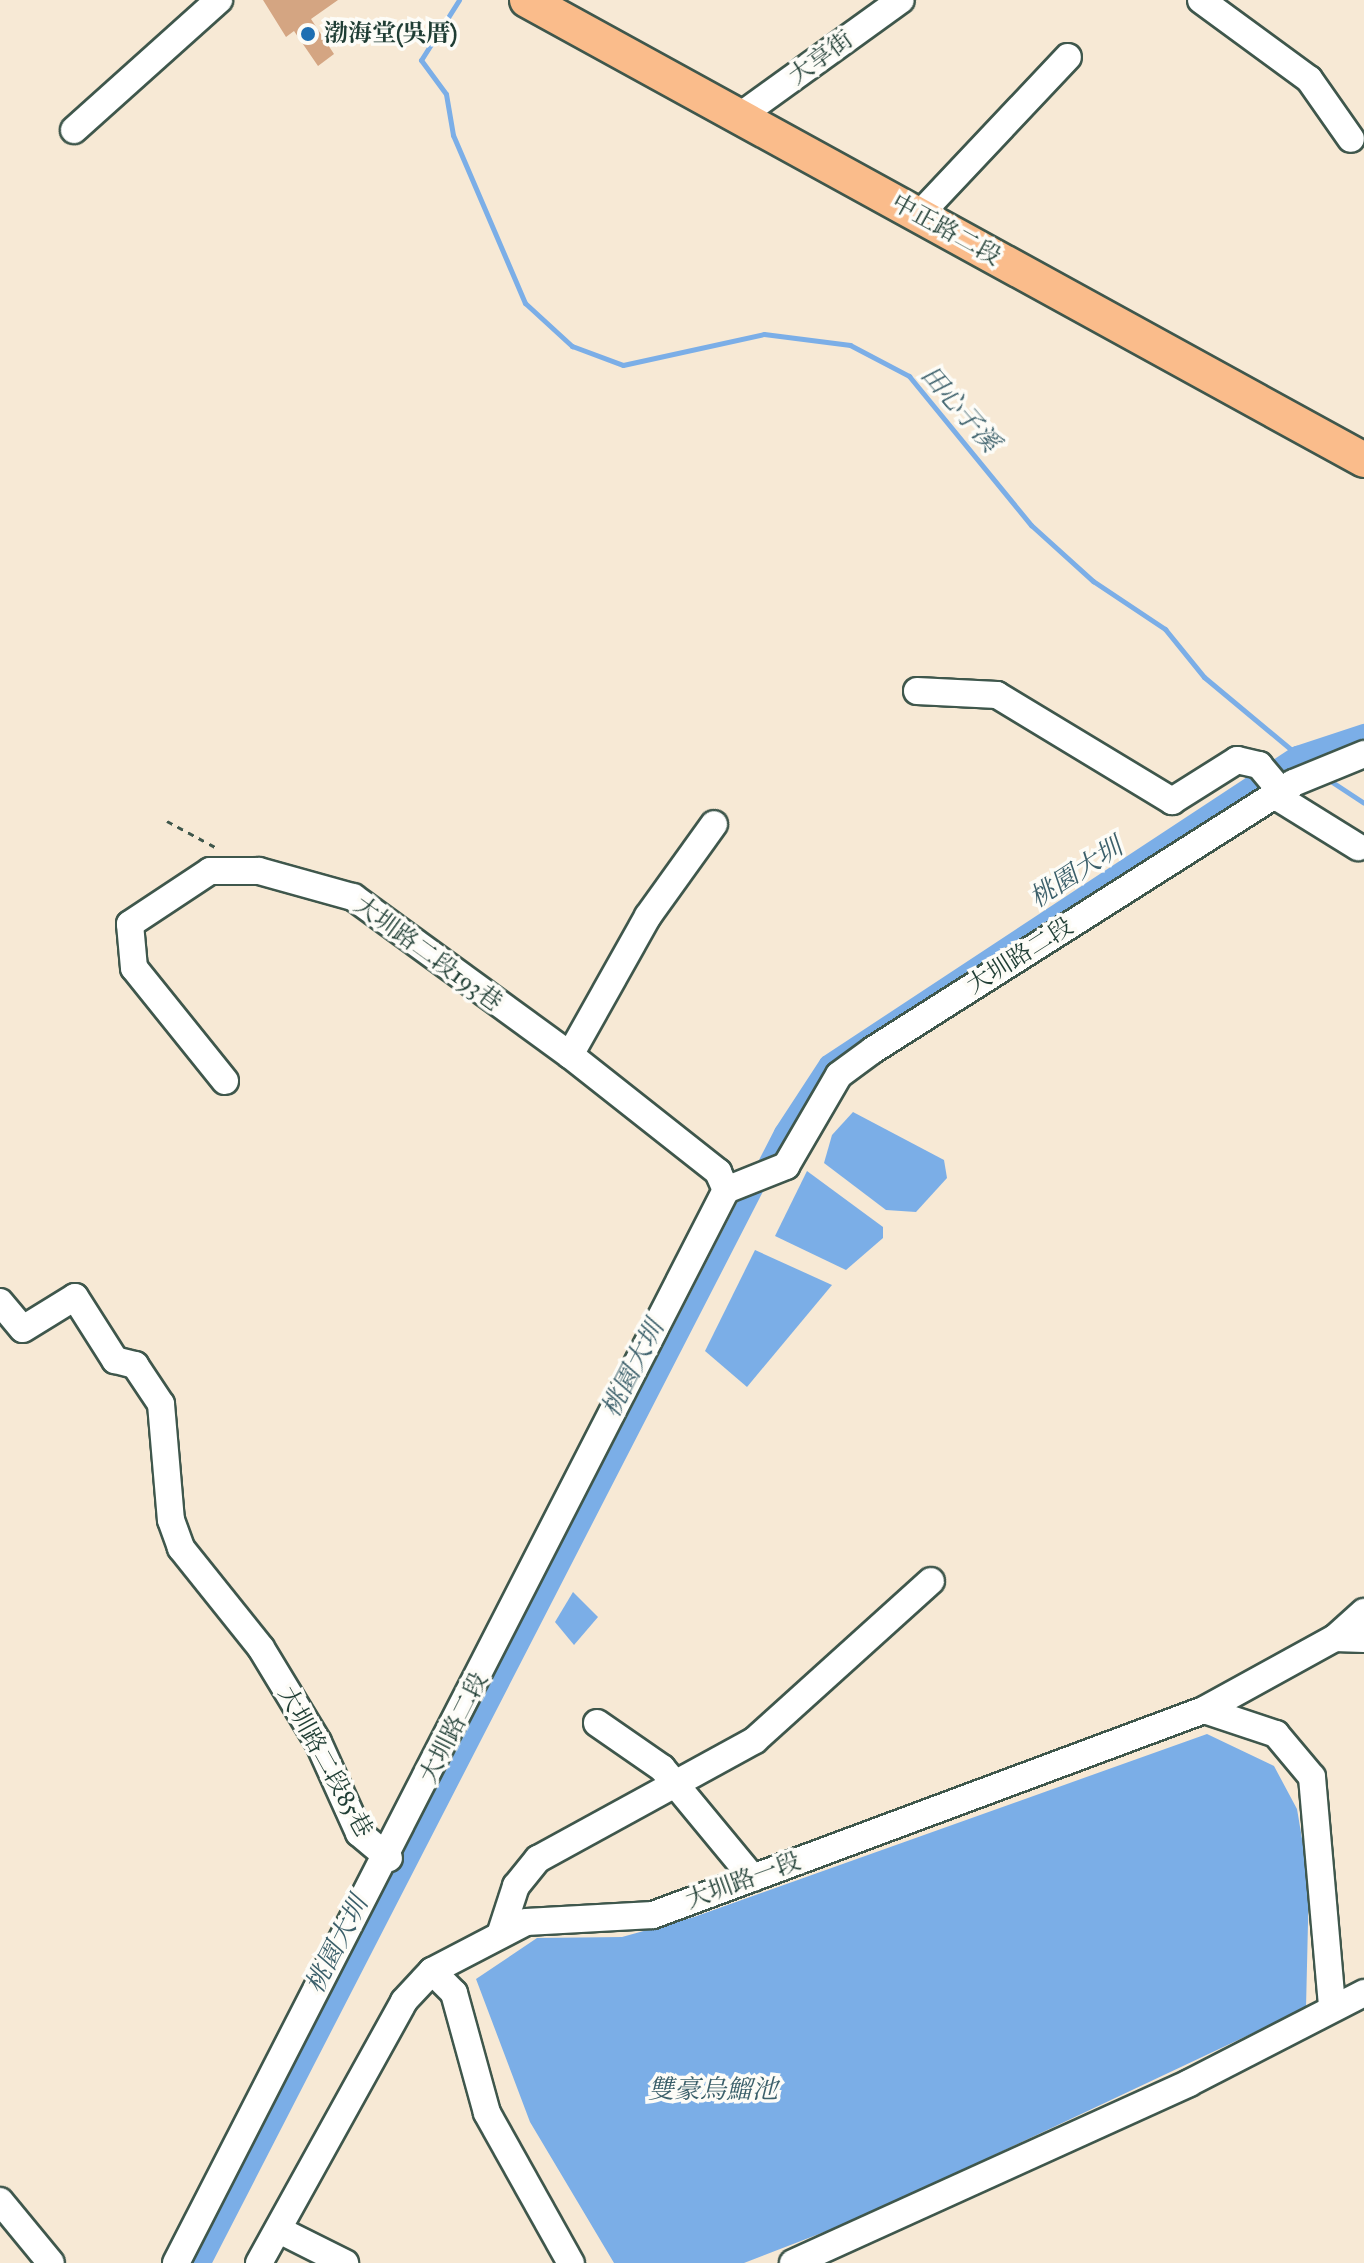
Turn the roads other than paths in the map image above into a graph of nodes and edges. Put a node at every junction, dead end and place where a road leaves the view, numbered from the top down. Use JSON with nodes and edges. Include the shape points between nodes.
{"nodes":[{"id":1,"x":219,"y":0,"type":"edge"},
{"id":2,"x":901,"y":0,"type":"edge"},
{"id":3,"x":1201,"y":0,"type":"edge"},
{"id":4,"x":546,"y":4,"type":"edge"},
{"id":5,"x":1068,"y":57,"type":"dead end"},
{"id":6,"x":740,"y":116,"type":"junction"},
{"id":7,"x":74,"y":130,"type":"dead end"},
{"id":8,"x":1351,"y":139,"type":"dead end"},
{"id":9,"x":919,"y":215,"type":"junction"},
{"id":10,"x":1364,"y":460,"type":"edge"},
{"id":11,"x":917,"y":691,"type":"dead end"},
{"id":12,"x":1364,"y":754,"type":"edge"},
{"id":13,"x":1277,"y":785,"type":"junction"},
{"id":14,"x":714,"y":824,"type":"dead end"},
{"id":15,"x":1358,"y":847,"type":"dead end"},
{"id":16,"x":570,"y":1055,"type":"junction"},
{"id":17,"x":225,"y":1081,"type":"dead end"},
{"id":18,"x":726,"y":1190,"type":"junction"},
{"id":19,"x":0,"y":1302,"type":"edge"},
{"id":20,"x":931,"y":1581,"type":"dead end"},
{"id":21,"x":1364,"y":1612,"type":"edge"},
{"id":22,"x":1335,"y":1638,"type":"junction"},
{"id":23,"x":1364,"y":1639,"type":"edge"},
{"id":24,"x":1204,"y":1710,"type":"junction"},
{"id":25,"x":597,"y":1723,"type":"dead end"},
{"id":26,"x":676,"y":1784,"type":"junction"},
{"id":27,"x":389,"y":1858,"type":"junction"},
{"id":28,"x":753,"y":1878,"type":"junction"},
{"id":29,"x":500,"y":1935,"type":"junction"},
{"id":30,"x":432,"y":1971,"type":"junction"},
{"id":31,"x":1364,"y":1993,"type":"edge"},
{"id":32,"x":1332,"y":2005,"type":"junction"},
{"id":33,"x":0,"y":2201,"type":"edge"},
{"id":34,"x":279,"y":2230,"type":"junction"},
{"id":35,"x":51,"y":2263,"type":"edge"},
{"id":36,"x":176,"y":2263,"type":"edge"},
{"id":37,"x":259,"y":2263,"type":"edge"},
{"id":38,"x":345,"y":2263,"type":"edge"},
{"id":39,"x":571,"y":2263,"type":"edge"},
{"id":40,"x":793,"y":2263,"type":"edge"}],
"edges":[{"from":1,"to":7,"type":"street"},
{"from":2,"to":6,"type":"street","name":"大享街"},
{"from":3,"to":8,"type":"street","via":[[1309,79]]},
{"from":4,"to":6,"type":"main road","name":"中正路二段"},
{"from":5,"to":9,"type":"street"},
{"from":6,"to":9,"type":"main road","name":"中正路二段"},
{"from":9,"to":10,"type":"main road","name":"中正路二段"},
{"from":11,"to":13,"type":"street","via":[[997,695],[1172,801],[1237,760]]},
{"from":12,"to":13,"type":"street"},
{"from":13,"to":15,"type":"street"},
{"from":13,"to":18,"type":"street","name":"大圳路二段","via":[[850,1067],[814,1111],[786,1166]]},
{"from":14,"to":16,"type":"street","via":[[648,916],[633,955]]},
{"from":16,"to":17,"type":"street","name":"大圳路二段193巷","via":[[353,897],[259,871],[210,871],[130,924],[128,942],[134,968],[160,1006]]},
{"from":16,"to":18,"type":"street","name":"大圳路二段193巷","via":[[718,1172]]},
{"from":18,"to":27,"type":"street","name":"大圳路二段"},
{"from":19,"to":27,"type":"street","name":"大圳路二段85巷","via":[[23,1329],[75,1297],[115,1360],[135,1365],[161,1404],[171,1520],[181,1548],[261,1648],[318,1742],[359,1833]]},
{"from":20,"to":26,"type":"street","via":[[755,1740]]},
{"from":21,"to":22,"type":"street","name":"大圳路一段"},
{"from":22,"to":23,"type":"street"},
{"from":22,"to":24,"type":"street","name":"大圳路一段"},
{"from":24,"to":28,"type":"street","name":"大圳路一段"},
{"from":24,"to":32,"type":"street","via":[[1276,1734],[1312,1777]]},
{"from":25,"to":26,"type":"street"},
{"from":26,"to":28,"type":"street"},
{"from":26,"to":29,"type":"street","via":[[538,1859],[516,1886]]},
{"from":27,"to":36,"type":"street","name":"大圳路二段"},
{"from":28,"to":29,"type":"street","name":"大圳路一段","via":[[653,1915],[526,1922]]},
{"from":29,"to":30,"type":"street","name":"大圳路一段"},
{"from":30,"to":34,"type":"street","name":"大圳路一段","via":[[404,2001]]},
{"from":30,"to":39,"type":"street","via":[[454,1993],[487,2113]]},
{"from":31,"to":32,"type":"street"},
{"from":32,"to":40,"type":"street","via":[[1189,2083]]},
{"from":33,"to":35,"type":"street"},
{"from":34,"to":37,"type":"street","name":"大圳路一段"},
{"from":34,"to":38,"type":"street"}]}
